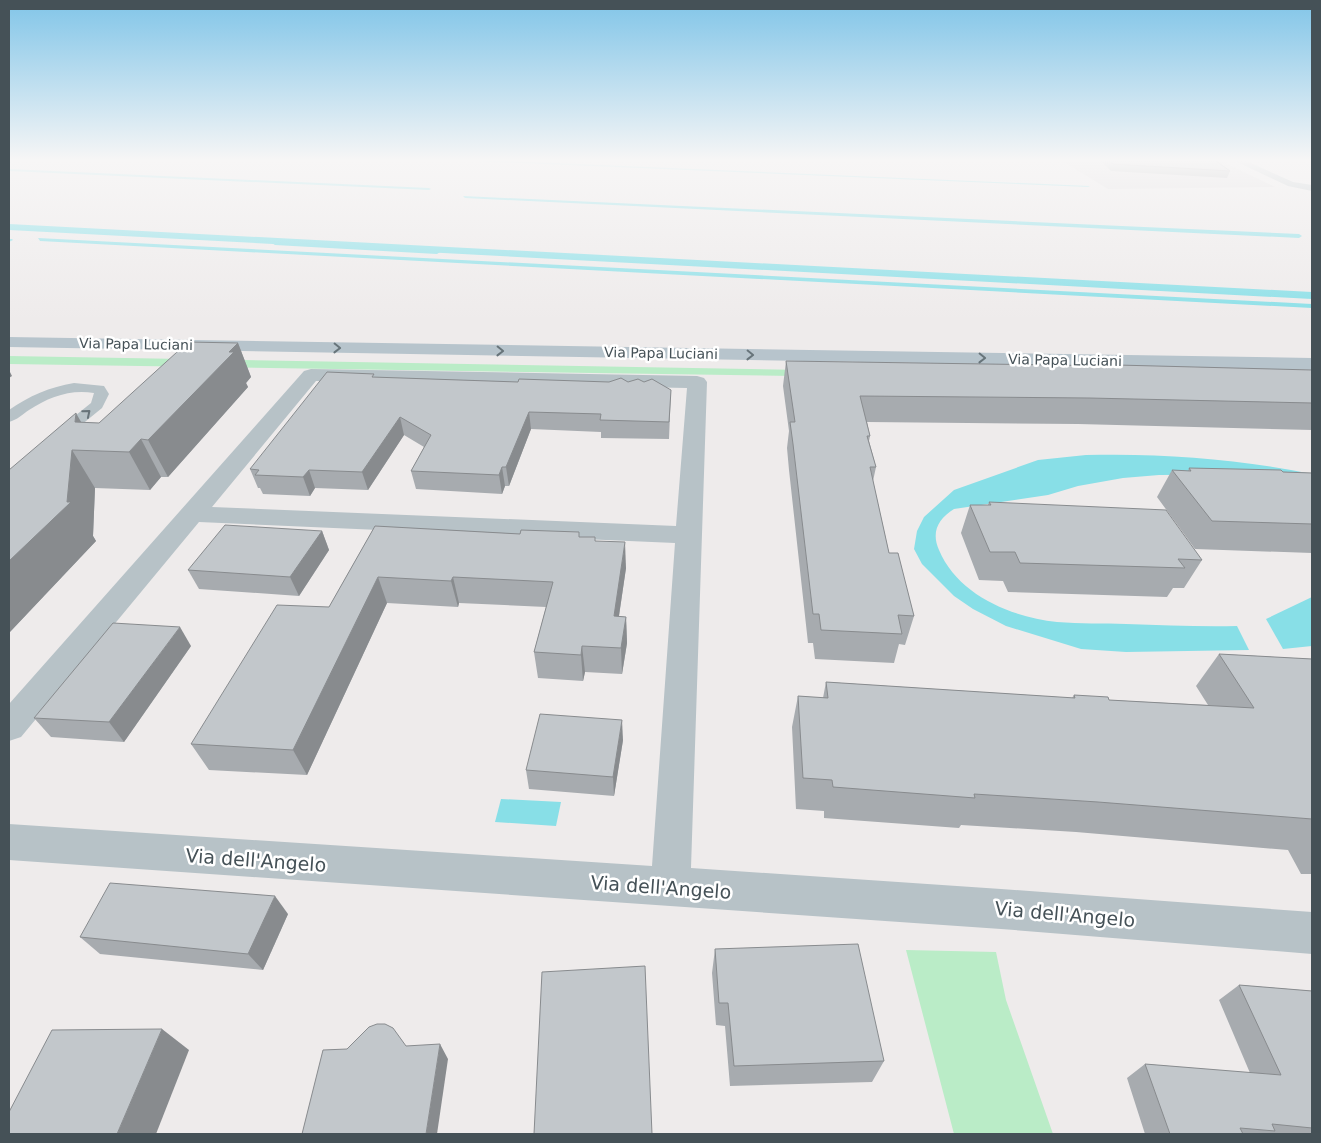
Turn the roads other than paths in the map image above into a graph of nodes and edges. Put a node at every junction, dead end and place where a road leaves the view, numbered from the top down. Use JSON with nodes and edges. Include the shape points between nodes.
{"nodes":[{"id":1,"x":9,"y":329,"type":"edge"},
{"id":2,"x":9,"y":342,"type":"edge"},
{"id":3,"x":1312,"y":350,"type":"edge"},
{"id":4,"x":1312,"y":364,"type":"edge"},
{"id":5,"x":9,"y":416,"type":"edge"},
{"id":6,"x":45,"y":447,"type":"edge"},
{"id":7,"x":193,"y":514,"type":"junction"},
{"id":8,"x":690,"y":535,"type":"junction"},
{"id":9,"x":9,"y":727,"type":"edge"},
{"id":10,"x":9,"y":842,"type":"edge"},
{"id":11,"x":670,"y":888,"type":"junction"},
{"id":12,"x":1312,"y":933,"type":"edge"}],
"edges":[{"from":1,"to":3,"type":"main road","name":"Via Papa Luciani"},
{"from":2,"to":4,"type":"main road","name":"Via Papa Luciani","one_way":true},
{"from":6,"to":5,"type":"lane","one_way":true,"via":[[97,405],[102,394],[99,389],[60,389],[29,402]]},
{"from":7,"to":8,"type":"street"},
{"from":7,"to":8,"type":"street","via":[[311,375],[697,382]]},
{"from":7,"to":9,"type":"street"},
{"from":8,"to":11,"type":"street"},
{"from":10,"to":11,"type":"street","name":"Via dell'Angelo"},
{"from":11,"to":12,"type":"street","name":"Via dell'Angelo"}]}
